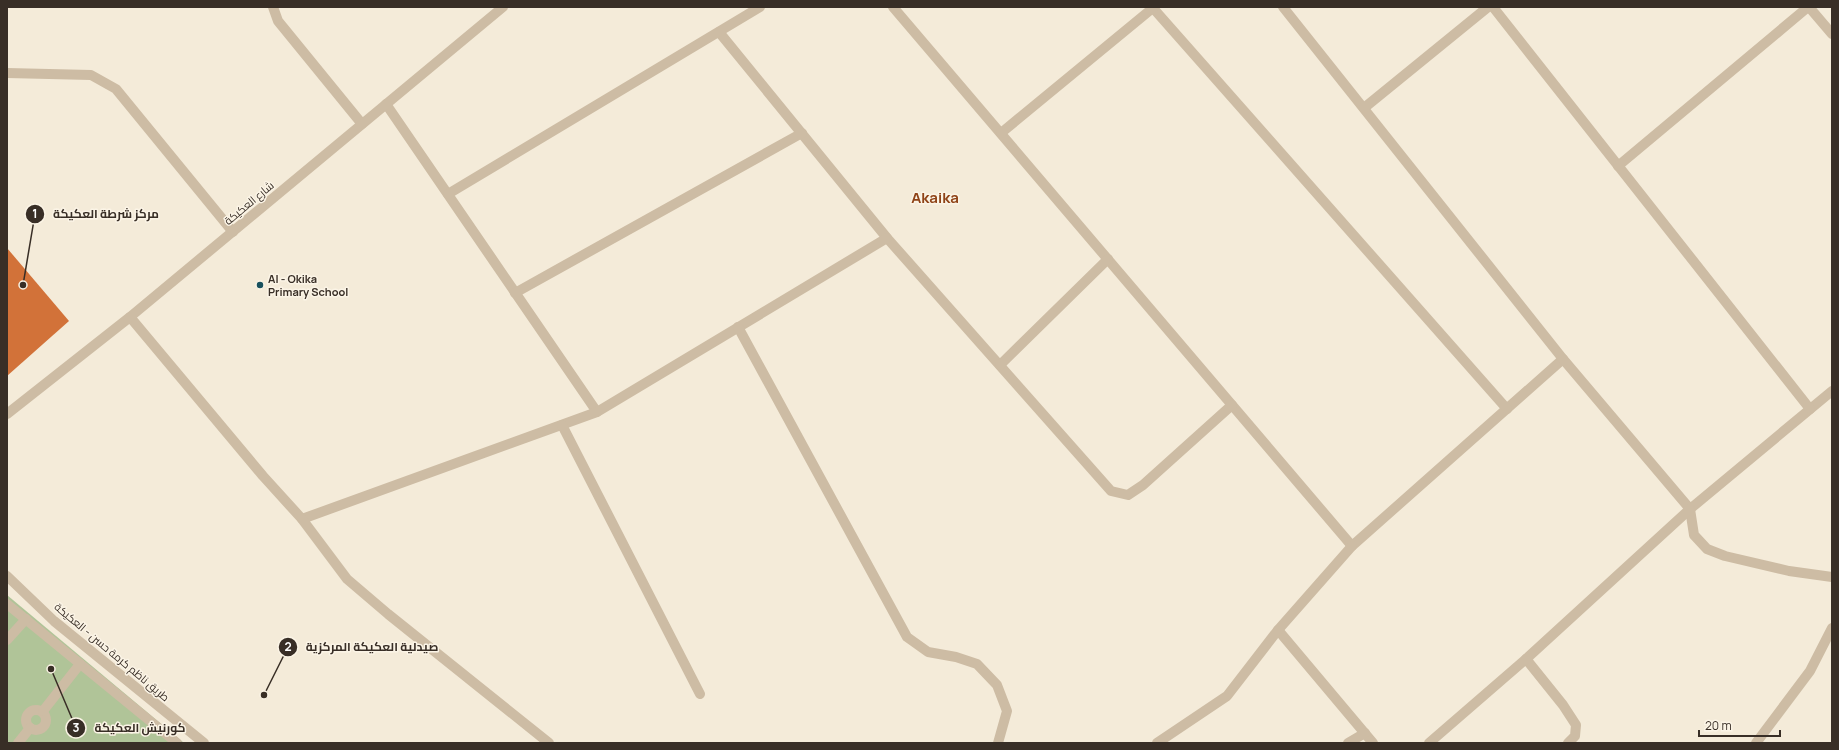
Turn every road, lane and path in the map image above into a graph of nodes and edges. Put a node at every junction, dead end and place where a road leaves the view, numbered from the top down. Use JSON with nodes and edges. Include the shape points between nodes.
{"nodes":[{"id":1,"x":273,"y":7,"type":"edge"},
{"id":2,"x":503,"y":7,"type":"edge"},
{"id":3,"x":760,"y":7,"type":"edge"},
{"id":4,"x":893,"y":7,"type":"edge"},
{"id":5,"x":1284,"y":7,"type":"edge"},
{"id":6,"x":1488,"y":7,"type":"edge"},
{"id":7,"x":1493,"y":7,"type":"edge"},
{"id":8,"x":1809,"y":7,"type":"edge"},
{"id":9,"x":1153,"y":8,"type":"edge"},
{"id":10,"x":719,"y":32,"type":"junction"},
{"id":11,"x":1832,"y":34,"type":"edge"},
{"id":12,"x":7,"y":73,"type":"edge"},
{"id":13,"x":386,"y":104,"type":"junction"},
{"id":14,"x":1364,"y":108,"type":"junction"},
{"id":15,"x":362,"y":124,"type":"junction"},
{"id":16,"x":802,"y":133,"type":"junction"},
{"id":17,"x":1001,"y":133,"type":"junction"},
{"id":18,"x":1618,"y":166,"type":"junction"},
{"id":19,"x":448,"y":194,"type":"junction"},
{"id":20,"x":233,"y":232,"type":"junction"},
{"id":21,"x":887,"y":238,"type":"junction"},
{"id":22,"x":1108,"y":259,"type":"junction"},
{"id":23,"x":515,"y":293,"type":"junction"},
{"id":24,"x":130,"y":317,"type":"junction"},
{"id":25,"x":738,"y":327,"type":"junction"},
{"id":26,"x":1563,"y":359,"type":"junction"},
{"id":27,"x":1000,"y":365,"type":"junction"},
{"id":28,"x":1832,"y":391,"type":"edge"},
{"id":29,"x":1232,"y":406,"type":"junction"},
{"id":30,"x":1507,"y":409,"type":"junction"},
{"id":31,"x":1810,"y":409,"type":"junction"},
{"id":32,"x":597,"y":412,"type":"junction"},
{"id":33,"x":7,"y":414,"type":"edge"},
{"id":34,"x":562,"y":425,"type":"junction"},
{"id":35,"x":1690,"y":509,"type":"junction"},
{"id":36,"x":302,"y":519,"type":"junction"},
{"id":37,"x":1352,"y":546,"type":"junction"},
{"id":38,"x":7,"y":576,"type":"edge"},
{"id":39,"x":1832,"y":577,"type":"edge"},
{"id":40,"x":7,"y":604,"type":"edge"},
{"id":41,"x":26,"y":619,"type":"junction"},
{"id":42,"x":1832,"y":628,"type":"edge"},
{"id":43,"x":1278,"y":630,"type":"junction"},
{"id":44,"x":7,"y":640,"type":"edge"},
{"id":45,"x":1526,"y":659,"type":"junction"},
{"id":46,"x":80,"y":664,"type":"junction"},
{"id":47,"x":700,"y":694,"type":"dead end"},
{"id":48,"x":43,"y":711,"type":"junction"},
{"id":49,"x":30,"y":728,"type":"junction"},
{"id":50,"x":1365,"y":733,"type":"junction"},
{"id":51,"x":18,"y":743,"type":"edge"},
{"id":52,"x":177,"y":743,"type":"edge"},
{"id":53,"x":204,"y":743,"type":"edge"},
{"id":54,"x":549,"y":743,"type":"edge"},
{"id":55,"x":998,"y":743,"type":"edge"},
{"id":56,"x":1157,"y":743,"type":"edge"},
{"id":57,"x":1348,"y":743,"type":"edge"},
{"id":58,"x":1373,"y":743,"type":"edge"},
{"id":59,"x":1429,"y":743,"type":"edge"},
{"id":60,"x":1568,"y":743,"type":"edge"},
{"id":61,"x":1756,"y":743,"type":"edge"}],
"edges":[{"from":1,"to":15,"type":"street","via":[[278,21]]},
{"from":2,"to":13,"type":"street","name":"شارع العكيكة"},
{"from":3,"to":10,"type":"street"},
{"from":4,"to":17,"type":"street"},
{"from":5,"to":14,"type":"street"},
{"from":6,"to":14,"type":"street"},
{"from":7,"to":18,"type":"street"},
{"from":8,"to":11,"type":"street"},
{"from":8,"to":18,"type":"street"},
{"from":9,"to":17,"type":"street"},
{"from":9,"to":30,"type":"street"},
{"from":10,"to":16,"type":"street"},
{"from":10,"to":19,"type":"street"},
{"from":12,"to":20,"type":"street","via":[[91,75],[116,89]]},
{"from":13,"to":15,"type":"street","name":"شارع العكيكة"},
{"from":13,"to":19,"type":"street"},
{"from":14,"to":26,"type":"street"},
{"from":15,"to":20,"type":"street","name":"شارع العكيكة"},
{"from":16,"to":21,"type":"street"},
{"from":16,"to":23,"type":"street"},
{"from":17,"to":22,"type":"street"},
{"from":18,"to":31,"type":"street"},
{"from":19,"to":23,"type":"street"},
{"from":20,"to":24,"type":"street","name":"شارع العكيكة"},
{"from":21,"to":25,"type":"street"},
{"from":21,"to":27,"type":"street"},
{"from":22,"to":27,"type":"street"},
{"from":22,"to":29,"type":"street"},
{"from":23,"to":32,"type":"street"},
{"from":24,"to":33,"type":"street","name":"شارع العكيكة"},
{"from":24,"to":36,"type":"street"},
{"from":25,"to":32,"type":"street"},
{"from":25,"to":55,"type":"street","via":[[907,637],[928,652],[977,664],[997,685],[1007,712]]},
{"from":26,"to":30,"type":"street"},
{"from":26,"to":35,"type":"street"},
{"from":27,"to":29,"type":"street","via":[[1111,491],[1128,495],[1143,485]]},
{"from":28,"to":31,"type":"street"},
{"from":29,"to":37,"type":"street"},
{"from":30,"to":37,"type":"street"},
{"from":31,"to":35,"type":"street"},
{"from":32,"to":34,"type":"street"},
{"from":34,"to":36,"type":"street"},
{"from":34,"to":47,"type":"street"},
{"from":35,"to":39,"type":"street","via":[[1694,535],[1706,549],[1768,566]]},
{"from":35,"to":45,"type":"street"},
{"from":36,"to":54,"type":"street","via":[[348,579]]},
{"from":37,"to":43,"type":"street"},
{"from":38,"to":53,"type":"street","name":"طريق ناظم كرمة حسن - العكيكة","via":[[54,620]]},
{"from":40,"to":41,"type":"street"},
{"from":41,"to":44,"type":"street"},
{"from":41,"to":46,"type":"street"},
{"from":42,"to":61,"type":"street","via":[[1810,671]]},
{"from":43,"to":50,"type":"street"},
{"from":43,"to":56,"type":"street","via":[[1227,696]]},
{"from":45,"to":59,"type":"street"},
{"from":45,"to":60,"type":"street","via":[[1576,725],[1576,736]]},
{"from":46,"to":48,"type":"street"},
{"from":46,"to":52,"type":"street"},
{"from":48,"to":49,"type":"street","via":[[47,721],[44,726],[40,729]]},
{"from":48,"to":49,"type":"street","via":[[38,709],[28,713],[26,718]]},
{"from":49,"to":51,"type":"street"},
{"from":50,"to":57,"type":"street"},
{"from":50,"to":58,"type":"street"}]}
